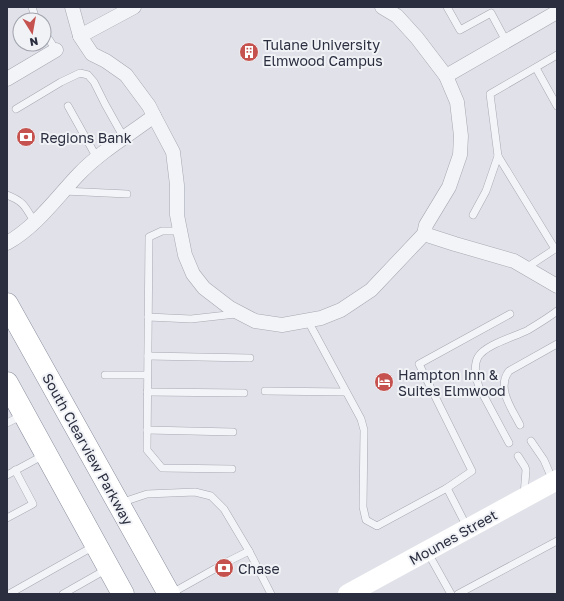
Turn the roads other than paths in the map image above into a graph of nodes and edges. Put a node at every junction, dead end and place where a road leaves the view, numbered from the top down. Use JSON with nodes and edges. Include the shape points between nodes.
{"nodes":[{"id":1,"x":72,"y":7,"type":"edge"},
{"id":2,"x":134,"y":7,"type":"edge"},
{"id":3,"x":382,"y":7,"type":"edge"},
{"id":4,"x":447,"y":7,"type":"edge"},
{"id":5,"x":489,"y":10,"type":"edge"},
{"id":6,"x":557,"y":12,"type":"edge"},
{"id":7,"x":80,"y":36,"type":"junction"},
{"id":8,"x":506,"y":41,"type":"junction"},
{"id":9,"x":52,"y":44,"type":"edge"},
{"id":10,"x":56,"y":50,"type":"joint"},
{"id":11,"x":557,"y":55,"type":"edge"},
{"id":12,"x":536,"y":68,"type":"junction"},
{"id":13,"x":446,"y":76,"type":"junction"},
{"id":14,"x":7,"y":79,"type":"edge"},
{"id":15,"x":68,"y":106,"type":"dead end"},
{"id":16,"x":557,"y":106,"type":"edge"},
{"id":17,"x":16,"y":109,"type":"dead end"},
{"id":18,"x":154,"y":116,"type":"junction"},
{"id":19,"x":124,"y":138,"type":"junction"},
{"id":20,"x":498,"y":156,"type":"junction"},
{"id":21,"x":97,"y":158,"type":"junction"},
{"id":22,"x":64,"y":191,"type":"junction"},
{"id":23,"x":127,"y":194,"type":"dead end"},
{"id":24,"x":7,"y":196,"type":"edge"},
{"id":25,"x":473,"y":215,"type":"dead end"},
{"id":26,"x":35,"y":223,"type":"junction"},
{"id":27,"x":180,"y":231,"type":"junction"},
{"id":28,"x":424,"y":234,"type":"junction"},
{"id":29,"x":7,"y":243,"type":"edge"},
{"id":30,"x":556,"y":249,"type":"edge"},
{"id":31,"x":526,"y":268,"type":"junction"},
{"id":32,"x":557,"y":286,"type":"edge"},
{"id":33,"x":7,"y":304,"type":"edge"},
{"id":34,"x":557,"y":311,"type":"edge"},
{"id":35,"x":240,"y":313,"type":"junction"},
{"id":36,"x":510,"y":314,"type":"dead end"},
{"id":37,"x":148,"y":317,"type":"junction"},
{"id":38,"x":308,"y":320,"type":"junction"},
{"id":39,"x":16,"y":334,"type":"edge"},
{"id":40,"x":557,"y":344,"type":"edge"},
{"id":41,"x":148,"y":356,"type":"junction"},
{"id":42,"x":250,"y":358,"type":"dead end"},
{"id":43,"x":105,"y":375,"type":"dead end"},
{"id":44,"x":148,"y":375,"type":"junction"},
{"id":45,"x":7,"y":383,"type":"edge"},
{"id":46,"x":265,"y":391,"type":"dead end"},
{"id":47,"x":147,"y":392,"type":"junction"},
{"id":48,"x":346,"y":392,"type":"junction"},
{"id":49,"x":244,"y":394,"type":"dead end"},
{"id":50,"x":16,"y":419,"type":"edge"},
{"id":51,"x":520,"y":425,"type":"dead end"},
{"id":52,"x":147,"y":430,"type":"junction"},
{"id":53,"x":233,"y":432,"type":"dead end"},
{"id":54,"x":532,"y":441,"type":"dead end"},
{"id":55,"x":510,"y":443,"type":"dead end"},
{"id":56,"x":46,"y":454,"type":"junction"},
{"id":57,"x":518,"y":456,"type":"dead end"},
{"id":58,"x":232,"y":469,"type":"dead end"},
{"id":59,"x":16,"y":470,"type":"junction"},
{"id":60,"x":7,"y":475,"type":"edge"},
{"id":61,"x":555,"y":481,"type":"edge"},
{"id":62,"x":447,"y":488,"type":"junction"},
{"id":63,"x":524,"y":498,"type":"junction"},
{"id":64,"x":118,"y":503,"type":"junction"},
{"id":65,"x":7,"y":518,"type":"edge"},
{"id":66,"x":468,"y":528,"type":"junction"},
{"id":67,"x":557,"y":541,"type":"edge"},
{"id":68,"x":96,"y":545,"type":"junction"},
{"id":69,"x":248,"y":551,"type":"junction"},
{"id":70,"x":427,"y":551,"type":"junction"},
{"id":71,"x":108,"y":568,"type":"junction"},
{"id":72,"x":9,"y":594,"type":"edge"},
{"id":73,"x":63,"y":594,"type":"edge"},
{"id":74,"x":122,"y":594,"type":"edge"},
{"id":75,"x":170,"y":594,"type":"edge"},
{"id":76,"x":271,"y":594,"type":"edge"},
{"id":77,"x":348,"y":594,"type":"edge"},
{"id":78,"x":451,"y":594,"type":"edge"},
{"id":79,"x":458,"y":594,"type":"edge"}],
"edges":[{"from":1,"to":7,"type":"street"},
{"from":2,"to":7,"type":"street"},
{"from":3,"to":13,"type":"street","via":[[397,16]]},
{"from":4,"to":5,"type":"lane","via":[[460,30]]},
{"from":5,"to":8,"type":"lane"},
{"from":6,"to":8,"type":"street"},
{"from":7,"to":18,"type":"street","via":[[92,54],[126,75]]},
{"from":8,"to":13,"type":"street"},
{"from":9,"to":10,"type":"lane"},
{"from":10,"to":14,"type":"street"},
{"from":11,"to":12,"type":"lane"},
{"from":12,"to":16,"type":"lane"},
{"from":12,"to":20,"type":"lane","via":[[490,94]]},
{"from":13,"to":28,"type":"street","via":[[457,102],[461,136],[460,155],[449,187],[426,225]]},
{"from":15,"to":21,"type":"lane"},
{"from":17,"to":19,"type":"lane","via":[[80,73],[88,75]]},
{"from":18,"to":19,"type":"street"},
{"from":18,"to":27,"type":"street","via":[[173,152]]},
{"from":19,"to":21,"type":"street"},
{"from":20,"to":25,"type":"lane","via":[[486,191]]},
{"from":20,"to":30,"type":"lane"},
{"from":21,"to":22,"type":"street"},
{"from":22,"to":23,"type":"lane"},
{"from":22,"to":26,"type":"street"},
{"from":24,"to":26,"type":"lane","via":[[24,205]]},
{"from":26,"to":29,"type":"street"},
{"from":27,"to":35,"type":"street","via":[[185,255],[193,274],[204,288]]},
{"from":27,"to":37,"type":"lane","via":[[162,231],[149,237]]},
{"from":28,"to":31,"type":"street","via":[[514,261]]},
{"from":28,"to":38,"type":"street","via":[[371,290],[341,310]]},
{"from":30,"to":31,"type":"lane"},
{"from":31,"to":32,"type":"street"},
{"from":33,"to":39,"type":"highway","name":"South Clearview Parkway"},
{"from":34,"to":55,"type":"lane","via":[[538,324],[497,343],[484,351],[477,360],[475,368],[479,387]]},
{"from":35,"to":37,"type":"lane","via":[[191,319]]},
{"from":35,"to":38,"type":"street","via":[[255,321],[282,325]]},
{"from":36,"to":62,"type":"lane","via":[[419,364],[472,471]]},
{"from":37,"to":41,"type":"lane"},
{"from":38,"to":48,"type":"lane"},
{"from":39,"to":64,"type":"highway","name":"South Clearview Parkway"},
{"from":40,"to":51,"type":"lane","via":[[509,371],[505,378],[504,389],[507,399]]},
{"from":41,"to":42,"type":"lane"},
{"from":41,"to":44,"type":"lane"},
{"from":43,"to":44,"type":"lane"},
{"from":44,"to":47,"type":"lane"},
{"from":45,"to":50,"type":"highway"},
{"from":46,"to":48,"type":"lane"},
{"from":47,"to":49,"type":"lane"},
{"from":47,"to":52,"type":"lane"},
{"from":48,"to":62,"type":"lane","via":[[364,430],[363,507],[366,520],[377,526]]},
{"from":50,"to":56,"type":"highway"},
{"from":52,"to":53,"type":"lane"},
{"from":52,"to":58,"type":"lane","via":[[147,450],[162,468]]},
{"from":54,"to":61,"type":"lane"},
{"from":56,"to":59,"type":"lane"},
{"from":56,"to":68,"type":"highway"},
{"from":57,"to":63,"type":"lane","via":[[526,467]]},
{"from":59,"to":60,"type":"lane"},
{"from":59,"to":65,"type":"lane","via":[[33,504]]},
{"from":61,"to":63,"type":"main road","name":"Mounes Street"},
{"from":62,"to":66,"type":"lane"},
{"from":63,"to":66,"type":"main road","name":"Mounes Street"},
{"from":64,"to":69,"type":"lane","via":[[147,494],[194,492],[211,496],[224,509]]},
{"from":64,"to":75,"type":"highway","name":"South Clearview Parkway"},
{"from":66,"to":70,"type":"main road","name":"Mounes Street"},
{"from":67,"to":79,"type":"lane"},
{"from":68,"to":71,"type":"highway"},
{"from":68,"to":72,"type":"lane"},
{"from":69,"to":75,"type":"lane"},
{"from":69,"to":76,"type":"lane"},
{"from":70,"to":77,"type":"main road","name":"Mounes Street"},
{"from":70,"to":78,"type":"lane"},
{"from":71,"to":73,"type":"lane"},
{"from":71,"to":74,"type":"highway"}]}
